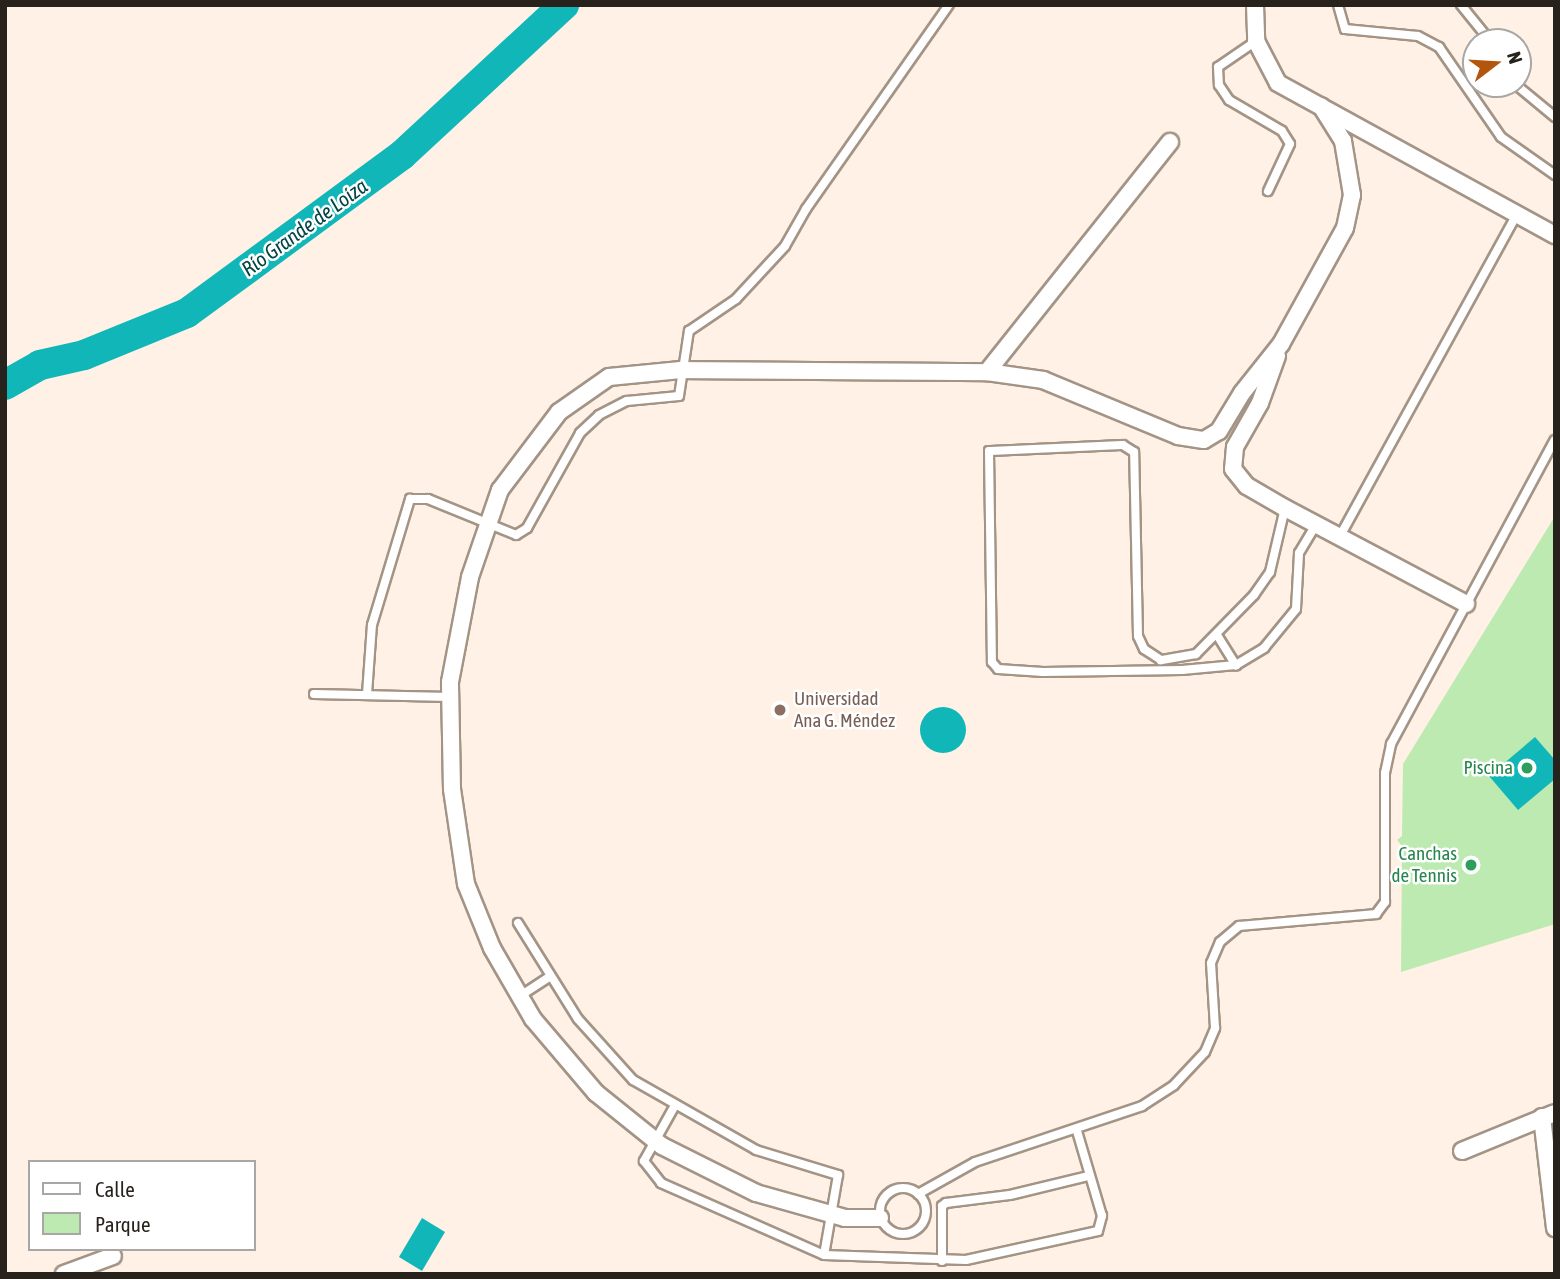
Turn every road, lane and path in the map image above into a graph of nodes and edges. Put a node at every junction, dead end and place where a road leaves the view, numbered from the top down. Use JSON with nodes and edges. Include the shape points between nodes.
{"nodes":[{"id":1,"x":949,"y":5,"type":"edge"},
{"id":2,"x":1255,"y":5,"type":"edge"},
{"id":3,"x":1338,"y":5,"type":"edge"},
{"id":4,"x":1461,"y":5,"type":"edge"},
{"id":5,"x":1480,"y":28,"type":"edge"},
{"id":6,"x":1256,"y":41,"type":"junction"},
{"id":7,"x":1532,"y":98,"type":"edge"},
{"id":8,"x":1321,"y":106,"type":"junction"},
{"id":9,"x":1555,"y":117,"type":"edge"},
{"id":10,"x":1170,"y":142,"type":"dead end"},
{"id":11,"x":1555,"y":175,"type":"edge"},
{"id":12,"x":1268,"y":191,"type":"dead end"},
{"id":13,"x":1517,"y":214,"type":"junction"},
{"id":14,"x":1553,"y":231,"type":"edge"},
{"id":15,"x":1281,"y":344,"type":"junction"},
{"id":16,"x":681,"y":370,"type":"junction"},
{"id":17,"x":987,"y":372,"type":"junction"},
{"id":18,"x":1555,"y":440,"type":"edge"},
{"id":19,"x":1285,"y":508,"type":"junction"},
{"id":20,"x":488,"y":526,"type":"junction"},
{"id":21,"x":1315,"y":526,"type":"junction"},
{"id":22,"x":1340,"y":537,"type":"junction"},
{"id":23,"x":1466,"y":604,"type":"junction"},
{"id":24,"x":1217,"y":635,"type":"junction"},
{"id":25,"x":1236,"y":665,"type":"junction"},
{"id":26,"x":314,"y":694,"type":"dead end"},
{"id":27,"x":367,"y":694,"type":"junction"},
{"id":28,"x":450,"y":697,"type":"junction"},
{"id":29,"x":518,"y":923,"type":"dead end"},
{"id":30,"x":549,"y":977,"type":"junction"},
{"id":31,"x":520,"y":996,"type":"junction"},
{"id":32,"x":674,"y":1107,"type":"junction"},
{"id":33,"x":1548,"y":1115,"type":"edge"},
{"id":34,"x":1076,"y":1131,"type":"junction"},
{"id":35,"x":653,"y":1140,"type":"junction"},
{"id":36,"x":1462,"y":1151,"type":"dead end"},
{"id":37,"x":1088,"y":1176,"type":"junction"},
{"id":38,"x":918,"y":1194,"type":"junction"},
{"id":39,"x":832,"y":1215,"type":"junction"},
{"id":40,"x":880,"y":1218,"type":"junction"},
{"id":41,"x":1555,"y":1228,"type":"edge"},
{"id":42,"x":824,"y":1255,"type":"junction"},
{"id":43,"x":113,"y":1256,"type":"dead end"},
{"id":44,"x":942,"y":1261,"type":"junction"},
{"id":45,"x":64,"y":1274,"type":"edge"}],
"edges":[{"from":1,"to":16,"type":"lane","via":[[785,246],[736,299],[689,331]]},
{"from":2,"to":6,"type":"street"},
{"from":3,"to":11,"type":"lane","via":[[1345,29],[1418,36],[1439,47],[1501,138]]},
{"from":4,"to":5,"type":"lane"},
{"from":6,"to":8,"type":"street","via":[[1278,83]]},
{"from":6,"to":12,"type":"lane","via":[[1218,67],[1219,85],[1229,100],[1282,131],[1290,144]]},
{"from":7,"to":9,"type":"lane"},
{"from":8,"to":13,"type":"street"},
{"from":8,"to":15,"type":"street","via":[[1343,141],[1352,195],[1345,228]]},
{"from":10,"to":17,"type":"street"},
{"from":13,"to":14,"type":"street"},
{"from":13,"to":22,"type":"lane"},
{"from":15,"to":17,"type":"street","via":[[1242,393],[1220,431],[1204,440],[1178,436],[1043,380]]},
{"from":15,"to":19,"type":"street","via":[[1260,403],[1235,447],[1233,469],[1247,486]]},
{"from":16,"to":17,"type":"street"},
{"from":16,"to":20,"type":"street","via":[[609,377],[559,412],[500,490]]},
{"from":16,"to":20,"type":"lane","via":[[681,393],[675,398],[611,406],[580,433],[522,533],[511,535]]},
{"from":18,"to":23,"type":"lane"},
{"from":19,"to":21,"type":"street"},
{"from":19,"to":24,"type":"lane","via":[[1270,572]]},
{"from":20,"to":27,"type":"lane","via":[[428,499],[410,499],[386,566],[372,625]]},
{"from":20,"to":28,"type":"street","via":[[470,577]]},
{"from":21,"to":22,"type":"street"},
{"from":21,"to":25,"type":"lane","via":[[1299,553],[1296,609],[1264,648]]},
{"from":22,"to":23,"type":"street"},
{"from":23,"to":34,"type":"lane","via":[[1391,744],[1385,774],[1385,902],[1376,914],[1363,918],[1240,926],[1220,943],[1211,963],[1215,1028],[1205,1052],[1174,1085],[1142,1106]]},
{"from":24,"to":25,"type":"lane"},
{"from":24,"to":25,"type":"lane","via":[[1187,658],[1161,660],[1144,649],[1138,636],[1137,468],[1129,447],[989,452],[990,656],[998,669],[1093,672]]},
{"from":26,"to":27,"type":"lane"},
{"from":27,"to":28,"type":"lane"},
{"from":28,"to":31,"type":"street","via":[[452,789],[466,884],[492,948]]},
{"from":29,"to":30,"type":"lane"},
{"from":30,"to":31,"type":"lane"},
{"from":30,"to":32,"type":"lane","via":[[604,1051],[633,1080]]},
{"from":31,"to":35,"type":"street","via":[[533,1019],[596,1093]]},
{"from":32,"to":35,"type":"lane"},
{"from":32,"to":39,"type":"lane","via":[[756,1150],[834,1171],[840,1180]]},
{"from":33,"to":36,"type":"street"},
{"from":33,"to":41,"type":"street"},
{"from":34,"to":37,"type":"lane"},
{"from":34,"to":38,"type":"lane","via":[[975,1162]]},
{"from":35,"to":39,"type":"street","via":[[756,1193]]},
{"from":35,"to":42,"type":"lane","via":[[644,1161],[661,1183]]},
{"from":37,"to":44,"type":"lane","via":[[1010,1195],[946,1202],[942,1206]]},
{"from":37,"to":44,"type":"lane","via":[[1102,1216],[1098,1231],[1007,1255]]},
{"from":38,"to":40,"type":"lane","via":[[907,1188],[889,1192],[880,1207]]},
{"from":38,"to":40,"type":"lane","via":[[926,1215],[917,1230],[899,1234]]},
{"from":39,"to":40,"type":"street"},
{"from":39,"to":42,"type":"lane"},
{"from":42,"to":44,"type":"lane"},
{"from":43,"to":45,"type":"street"}]}
